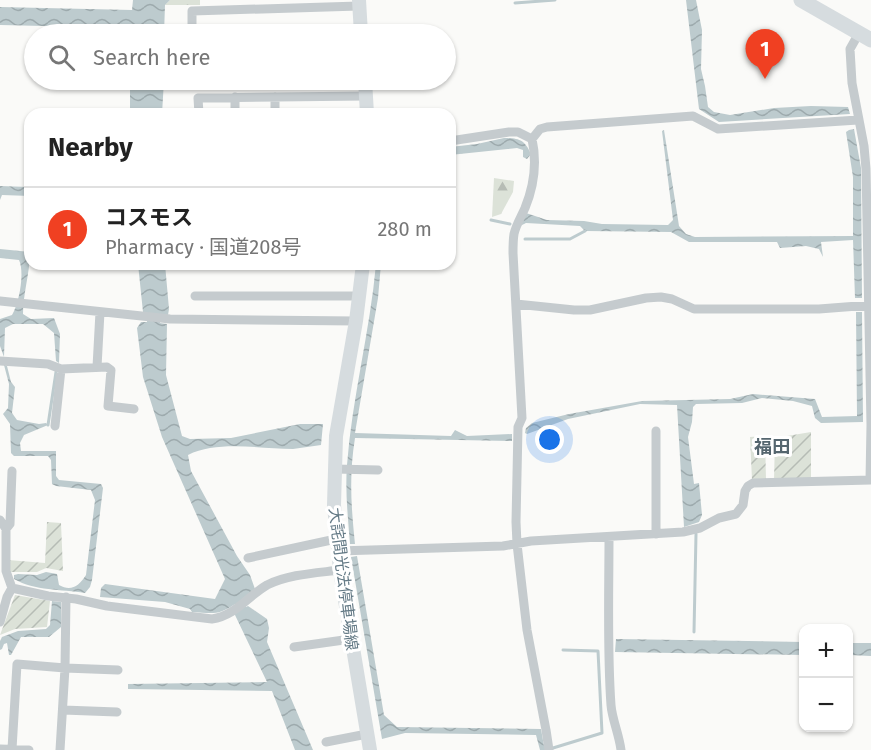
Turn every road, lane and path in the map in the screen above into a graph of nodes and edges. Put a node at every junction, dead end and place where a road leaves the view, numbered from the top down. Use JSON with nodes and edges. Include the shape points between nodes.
{"nodes":[{"id":1,"x":801,"y":0,"type":"edge"},
{"id":2,"x":359,"y":3,"type":"edge"},
{"id":3,"x":294,"y":4,"type":"edge"},
{"id":4,"x":231,"y":5,"type":"edge"},
{"id":5,"x":192,"y":24,"type":"edge"},
{"id":6,"x":361,"y":24,"type":"edge"},
{"id":7,"x":865,"y":36,"type":"edge"},
{"id":8,"x":366,"y":90,"type":"edge"},
{"id":9,"x":366,"y":96,"type":"junction"},
{"id":10,"x":235,"y":97,"type":"junction"},
{"id":11,"x":275,"y":97,"type":"junction"},
{"id":12,"x":199,"y":108,"type":"edge"},
{"id":13,"x":235,"y":108,"type":"edge"},
{"id":14,"x":275,"y":108,"type":"edge"},
{"id":15,"x":367,"y":108,"type":"edge"},
{"id":16,"x":858,"y":120,"type":"junction"},
{"id":17,"x":532,"y":139,"type":"junction"},
{"id":18,"x":456,"y":140,"type":"edge"},
{"id":19,"x":362,"y":270,"type":"edge"},
{"id":20,"x":195,"y":296,"type":"dead end"},
{"id":21,"x":360,"y":296,"type":"junction"},
{"id":22,"x":0,"y":302,"type":"edge"},
{"id":23,"x":516,"y":304,"type":"junction"},
{"id":24,"x":870,"y":305,"type":"edge"},
{"id":25,"x":100,"y":312,"type":"junction"},
{"id":26,"x":356,"y":321,"type":"junction"},
{"id":27,"x":0,"y":361,"type":"edge"},
{"id":28,"x":97,"y":367,"type":"junction"},
{"id":29,"x":61,"y":369,"type":"junction"},
{"id":30,"x":134,"y":409,"type":"dead end"},
{"id":31,"x":55,"y":426,"type":"dead end"},
{"id":32,"x":656,"y":431,"type":"dead end"},
{"id":33,"x":344,"y":470,"type":"junction"},
{"id":34,"x":12,"y":471,"type":"dead end"},
{"id":35,"x":378,"y":471,"type":"dead end"},
{"id":36,"x":870,"y":480,"type":"edge"},
{"id":37,"x":0,"y":520,"type":"edge"},
{"id":38,"x":6,"y":529,"type":"junction"},
{"id":39,"x":656,"y":534,"type":"junction"},
{"id":40,"x":609,"y":537,"type":"junction"},
{"id":41,"x":517,"y":544,"type":"junction"},
{"id":42,"x":337,"y":545,"type":"junction"},
{"id":43,"x":248,"y":558,"type":"dead end"},
{"id":44,"x":340,"y":570,"type":"junction"},
{"id":45,"x":12,"y":588,"type":"junction"},
{"id":46,"x":3,"y":597,"type":"edge"},
{"id":47,"x":66,"y":597,"type":"junction"},
{"id":48,"x":0,"y":622,"type":"edge"},
{"id":49,"x":351,"y":639,"type":"junction"},
{"id":50,"x":294,"y":647,"type":"dead end"},
{"id":51,"x":65,"y":668,"type":"junction"},
{"id":52,"x":118,"y":670,"type":"dead end"},
{"id":53,"x":63,"y":710,"type":"junction"},
{"id":54,"x":117,"y":712,"type":"dead end"},
{"id":55,"x":367,"y":734,"type":"junction"},
{"id":56,"x":326,"y":742,"type":"dead end"},
{"id":57,"x":0,"y":749,"type":"edge"},
{"id":58,"x":12,"y":749,"type":"edge"},
{"id":59,"x":29,"y":750,"type":"edge"},
{"id":60,"x":60,"y":750,"type":"edge"},
{"id":61,"x":370,"y":750,"type":"edge"},
{"id":62,"x":549,"y":750,"type":"edge"},
{"id":63,"x":621,"y":750,"type":"edge"}],
"edges":[{"from":1,"to":7,"type":"highway"},
{"from":2,"to":3,"type":"street"},
{"from":2,"to":6,"type":"main road"},
{"from":3,"to":4,"type":"street"},
{"from":4,"to":5,"type":"street","via":[[192,11]]},
{"from":7,"to":16,"type":"street","via":[[850,49]]},
{"from":8,"to":9,"type":"main road"},
{"from":9,"to":11,"type":"street"},
{"from":9,"to":15,"type":"main road"},
{"from":10,"to":11,"type":"street"},
{"from":10,"to":12,"type":"street","via":[[198,98]]},
{"from":10,"to":13,"type":"street"},
{"from":11,"to":14,"type":"street"},
{"from":16,"to":17,"type":"street","via":[[718,129],[693,116],[547,127]]},
{"from":16,"to":24,"type":"street","via":[[866,169]]},
{"from":17,"to":18,"type":"street","via":[[509,132]]},
{"from":17,"to":23,"type":"street","via":[[535,166],[514,235]]},
{"from":19,"to":21,"type":"main road","name":"大詫間光法停車場線"},
{"from":20,"to":21,"type":"street"},
{"from":21,"to":26,"type":"main road","name":"大詫間光法停車場線"},
{"from":22,"to":25,"type":"street"},
{"from":23,"to":24,"type":"street","via":[[590,310],[661,297],[694,309]]},
{"from":23,"to":41,"type":"street","via":[[522,418],[518,427]]},
{"from":24,"to":36,"type":"street"},
{"from":25,"to":26,"type":"street","via":[[195,320]]},
{"from":25,"to":28,"type":"street"},
{"from":26,"to":33,"type":"main road","name":"大詫間光法停車場線","via":[[337,430]]},
{"from":27,"to":29,"type":"street","via":[[48,364]]},
{"from":28,"to":29,"type":"street"},
{"from":28,"to":30,"type":"street","via":[[111,370],[108,406]]},
{"from":29,"to":31,"type":"street"},
{"from":32,"to":39,"type":"street"},
{"from":33,"to":35,"type":"street"},
{"from":33,"to":42,"type":"main road","name":"大詫間光法停車場線","via":[[334,505]]},
{"from":34,"to":38,"type":"street","via":[[10,524]]},
{"from":36,"to":39,"type":"street","via":[[753,483],[745,491],[743,505],[736,514],[700,528]]},
{"from":37,"to":38,"type":"street"},
{"from":38,"to":45,"type":"street","via":[[6,571]]},
{"from":39,"to":40,"type":"street"},
{"from":40,"to":41,"type":"street"},
{"from":40,"to":63,"type":"street","via":[[611,708]]},
{"from":41,"to":42,"type":"street"},
{"from":41,"to":62,"type":"street","via":[[527,630]]},
{"from":42,"to":43,"type":"street"},
{"from":42,"to":44,"type":"main road","name":"大詫間光法停車場線"},
{"from":44,"to":47,"type":"street","via":[[280,580],[237,609],[212,619]]},
{"from":44,"to":49,"type":"main road","name":"大詫間光法停車場線"},
{"from":45,"to":46,"type":"street"},
{"from":45,"to":47,"type":"street"},
{"from":46,"to":48,"type":"street"},
{"from":47,"to":51,"type":"street"},
{"from":49,"to":50,"type":"street"},
{"from":49,"to":55,"type":"main road","name":"大詫間光法停車場線"},
{"from":51,"to":52,"type":"street"},
{"from":51,"to":53,"type":"street"},
{"from":51,"to":58,"type":"street","via":[[17,664]]},
{"from":53,"to":54,"type":"street"},
{"from":53,"to":60,"type":"street"},
{"from":55,"to":56,"type":"street"},
{"from":55,"to":61,"type":"main road","name":"大詫間光法停車場線"},
{"from":57,"to":58,"type":"street"},
{"from":58,"to":59,"type":"street"}]}
